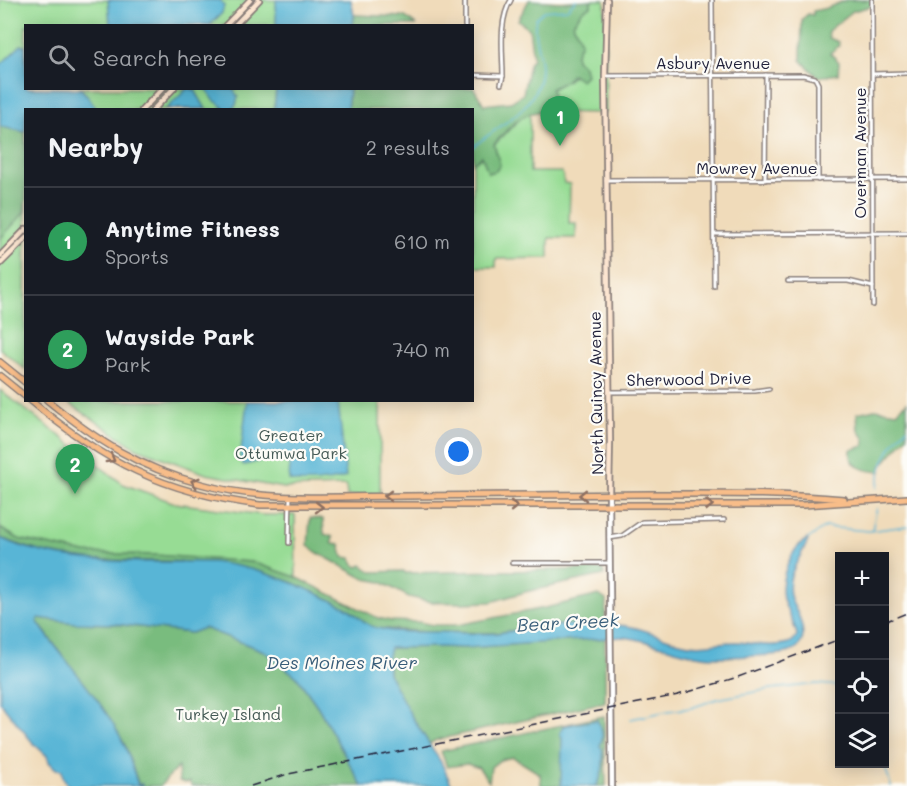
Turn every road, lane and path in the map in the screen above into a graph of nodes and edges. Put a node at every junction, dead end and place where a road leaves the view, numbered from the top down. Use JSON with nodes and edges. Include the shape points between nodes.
{"nodes":[{"id":1,"x":250,"y":0,"type":"edge"},
{"id":2,"x":259,"y":0,"type":"edge"},
{"id":3,"x":465,"y":0,"type":"edge"},
{"id":4,"x":511,"y":0,"type":"edge"},
{"id":5,"x":712,"y":0,"type":"edge"},
{"id":6,"x":872,"y":0,"type":"edge"},
{"id":7,"x":606,"y":1,"type":"edge"},
{"id":8,"x":227,"y":24,"type":"edge"},
{"id":9,"x":236,"y":24,"type":"edge"},
{"id":10,"x":465,"y":24,"type":"edge"},
{"id":11,"x":873,"y":74,"type":"junction"},
{"id":12,"x":907,"y":74,"type":"edge"},
{"id":13,"x":474,"y":75,"type":"edge"},
{"id":14,"x":712,"y":75,"type":"junction"},
{"id":15,"x":766,"y":75,"type":"junction"},
{"id":16,"x":503,"y":76,"type":"junction"},
{"id":17,"x":605,"y":76,"type":"junction"},
{"id":18,"x":501,"y":84,"type":"dead end"},
{"id":19,"x":161,"y":90,"type":"edge"},
{"id":20,"x":172,"y":90,"type":"edge"},
{"id":21,"x":144,"y":108,"type":"edge"},
{"id":22,"x":155,"y":108,"type":"edge"},
{"id":23,"x":873,"y":179,"type":"junction"},
{"id":24,"x":907,"y":179,"type":"edge"},
{"id":25,"x":606,"y":180,"type":"junction"},
{"id":26,"x":713,"y":180,"type":"junction"},
{"id":27,"x":765,"y":180,"type":"junction"},
{"id":28,"x":818,"y":180,"type":"junction"},
{"id":29,"x":24,"y":232,"type":"edge"},
{"id":30,"x":872,"y":233,"type":"junction"},
{"id":31,"x":907,"y":233,"type":"edge"},
{"id":32,"x":714,"y":234,"type":"junction"},
{"id":33,"x":24,"y":240,"type":"edge"},
{"id":34,"x":0,"y":256,"type":"edge"},
{"id":35,"x":0,"y":264,"type":"edge"},
{"id":36,"x":788,"y":281,"type":"dead end"},
{"id":37,"x":714,"y":286,"type":"dead end"},
{"id":38,"x":873,"y":287,"type":"junction"},
{"id":39,"x":873,"y":305,"type":"dead end"},
{"id":40,"x":0,"y":363,"type":"edge"},
{"id":41,"x":0,"y":376,"type":"edge"},
{"id":42,"x":24,"y":381,"type":"edge"},
{"id":43,"x":769,"y":389,"type":"dead end"},
{"id":44,"x":609,"y":392,"type":"junction"},
{"id":45,"x":24,"y":395,"type":"edge"},
{"id":46,"x":33,"y":402,"type":"edge"},
{"id":47,"x":49,"y":402,"type":"edge"},
{"id":48,"x":609,"y":494,"type":"junction"},
{"id":49,"x":290,"y":496,"type":"junction"},
{"id":50,"x":907,"y":498,"type":"edge"},
{"id":51,"x":857,"y":500,"type":"junction"},
{"id":52,"x":290,"y":506,"type":"junction"},
{"id":53,"x":609,"y":506,"type":"junction"},
{"id":54,"x":724,"y":520,"type":"dead end"},
{"id":55,"x":609,"y":538,"type":"junction"},
{"id":56,"x":289,"y":543,"type":"dead end"},
{"id":57,"x":512,"y":563,"type":"dead end"},
{"id":58,"x":610,"y":563,"type":"junction"},
{"id":59,"x":612,"y":786,"type":"edge"}],
"edges":[{"from":1,"to":8,"type":"main road"},
{"from":2,"to":9,"type":"main road"},
{"from":3,"to":10,"type":"street"},
{"from":4,"to":16,"type":"street","via":[[504,21]]},
{"from":5,"to":14,"type":"street"},
{"from":6,"to":11,"type":"street","name":"Overman Avenue"},
{"from":7,"to":17,"type":"main road","name":"North Quincy Avenue"},
{"from":11,"to":12,"type":"street"},
{"from":11,"to":23,"type":"street","name":"Overman Avenue"},
{"from":13,"to":16,"type":"street"},
{"from":14,"to":15,"type":"street","name":"Asbury Avenue"},
{"from":14,"to":17,"type":"street","name":"Asbury Avenue"},
{"from":14,"to":26,"type":"street"},
{"from":15,"to":27,"type":"street"},
{"from":15,"to":28,"type":"street","name":"Asbury Avenue","via":[[804,75],[818,82]]},
{"from":16,"to":18,"type":"street"},
{"from":17,"to":25,"type":"main road","name":"North Quincy Avenue"},
{"from":19,"to":21,"type":"main road"},
{"from":20,"to":22,"type":"main road"},
{"from":23,"to":24,"type":"street","name":"Mowrey Avenue"},
{"from":23,"to":28,"type":"street","name":"Mowrey Avenue"},
{"from":23,"to":30,"type":"street","name":"Overman Avenue"},
{"from":25,"to":26,"type":"street","name":"Mowrey Avenue"},
{"from":25,"to":44,"type":"main road","name":"North Quincy Avenue"},
{"from":26,"to":27,"type":"street","name":"Mowrey Avenue"},
{"from":26,"to":32,"type":"street"},
{"from":27,"to":28,"type":"street","name":"Mowrey Avenue"},
{"from":29,"to":34,"type":"main road"},
{"from":30,"to":31,"type":"street"},
{"from":30,"to":32,"type":"street"},
{"from":30,"to":38,"type":"street","name":"Overman Avenue"},
{"from":32,"to":37,"type":"street"},
{"from":33,"to":35,"type":"main road"},
{"from":36,"to":38,"type":"street","via":[[848,281]]},
{"from":38,"to":39,"type":"street","name":"Overman Avenue"},
{"from":40,"to":42,"type":"main road"},
{"from":41,"to":45,"type":"main road"},
{"from":43,"to":44,"type":"street","name":"Sherwood Drive"},
{"from":44,"to":48,"type":"main road","name":"North Quincy Avenue"},
{"from":46,"to":52,"type":"main road","one_way":true,"via":[[82,441],[140,474],[209,497]]},
{"from":49,"to":47,"type":"main road","one_way":true,"via":[[223,490],[166,473],[118,452]]},
{"from":48,"to":49,"type":"main road","one_way":true},
{"from":48,"to":51,"type":"main road","via":[[821,496]]},
{"from":48,"to":53,"type":"street","name":"North Quincy Avenue"},
{"from":49,"to":52,"type":"street"},
{"from":50,"to":51,"type":"main road"},
{"from":53,"to":51,"type":"main road","one_way":true,"via":[[804,505]]},
{"from":52,"to":53,"type":"main road","one_way":true},
{"from":52,"to":56,"type":"street"},
{"from":53,"to":55,"type":"street","name":"North Quincy Avenue"},
{"from":54,"to":55,"type":"street","via":[[642,522],[622,536]]},
{"from":55,"to":58,"type":"street","name":"North Quincy Avenue"},
{"from":57,"to":58,"type":"street"},
{"from":58,"to":59,"type":"street","name":"North Quincy Avenue"}]}
